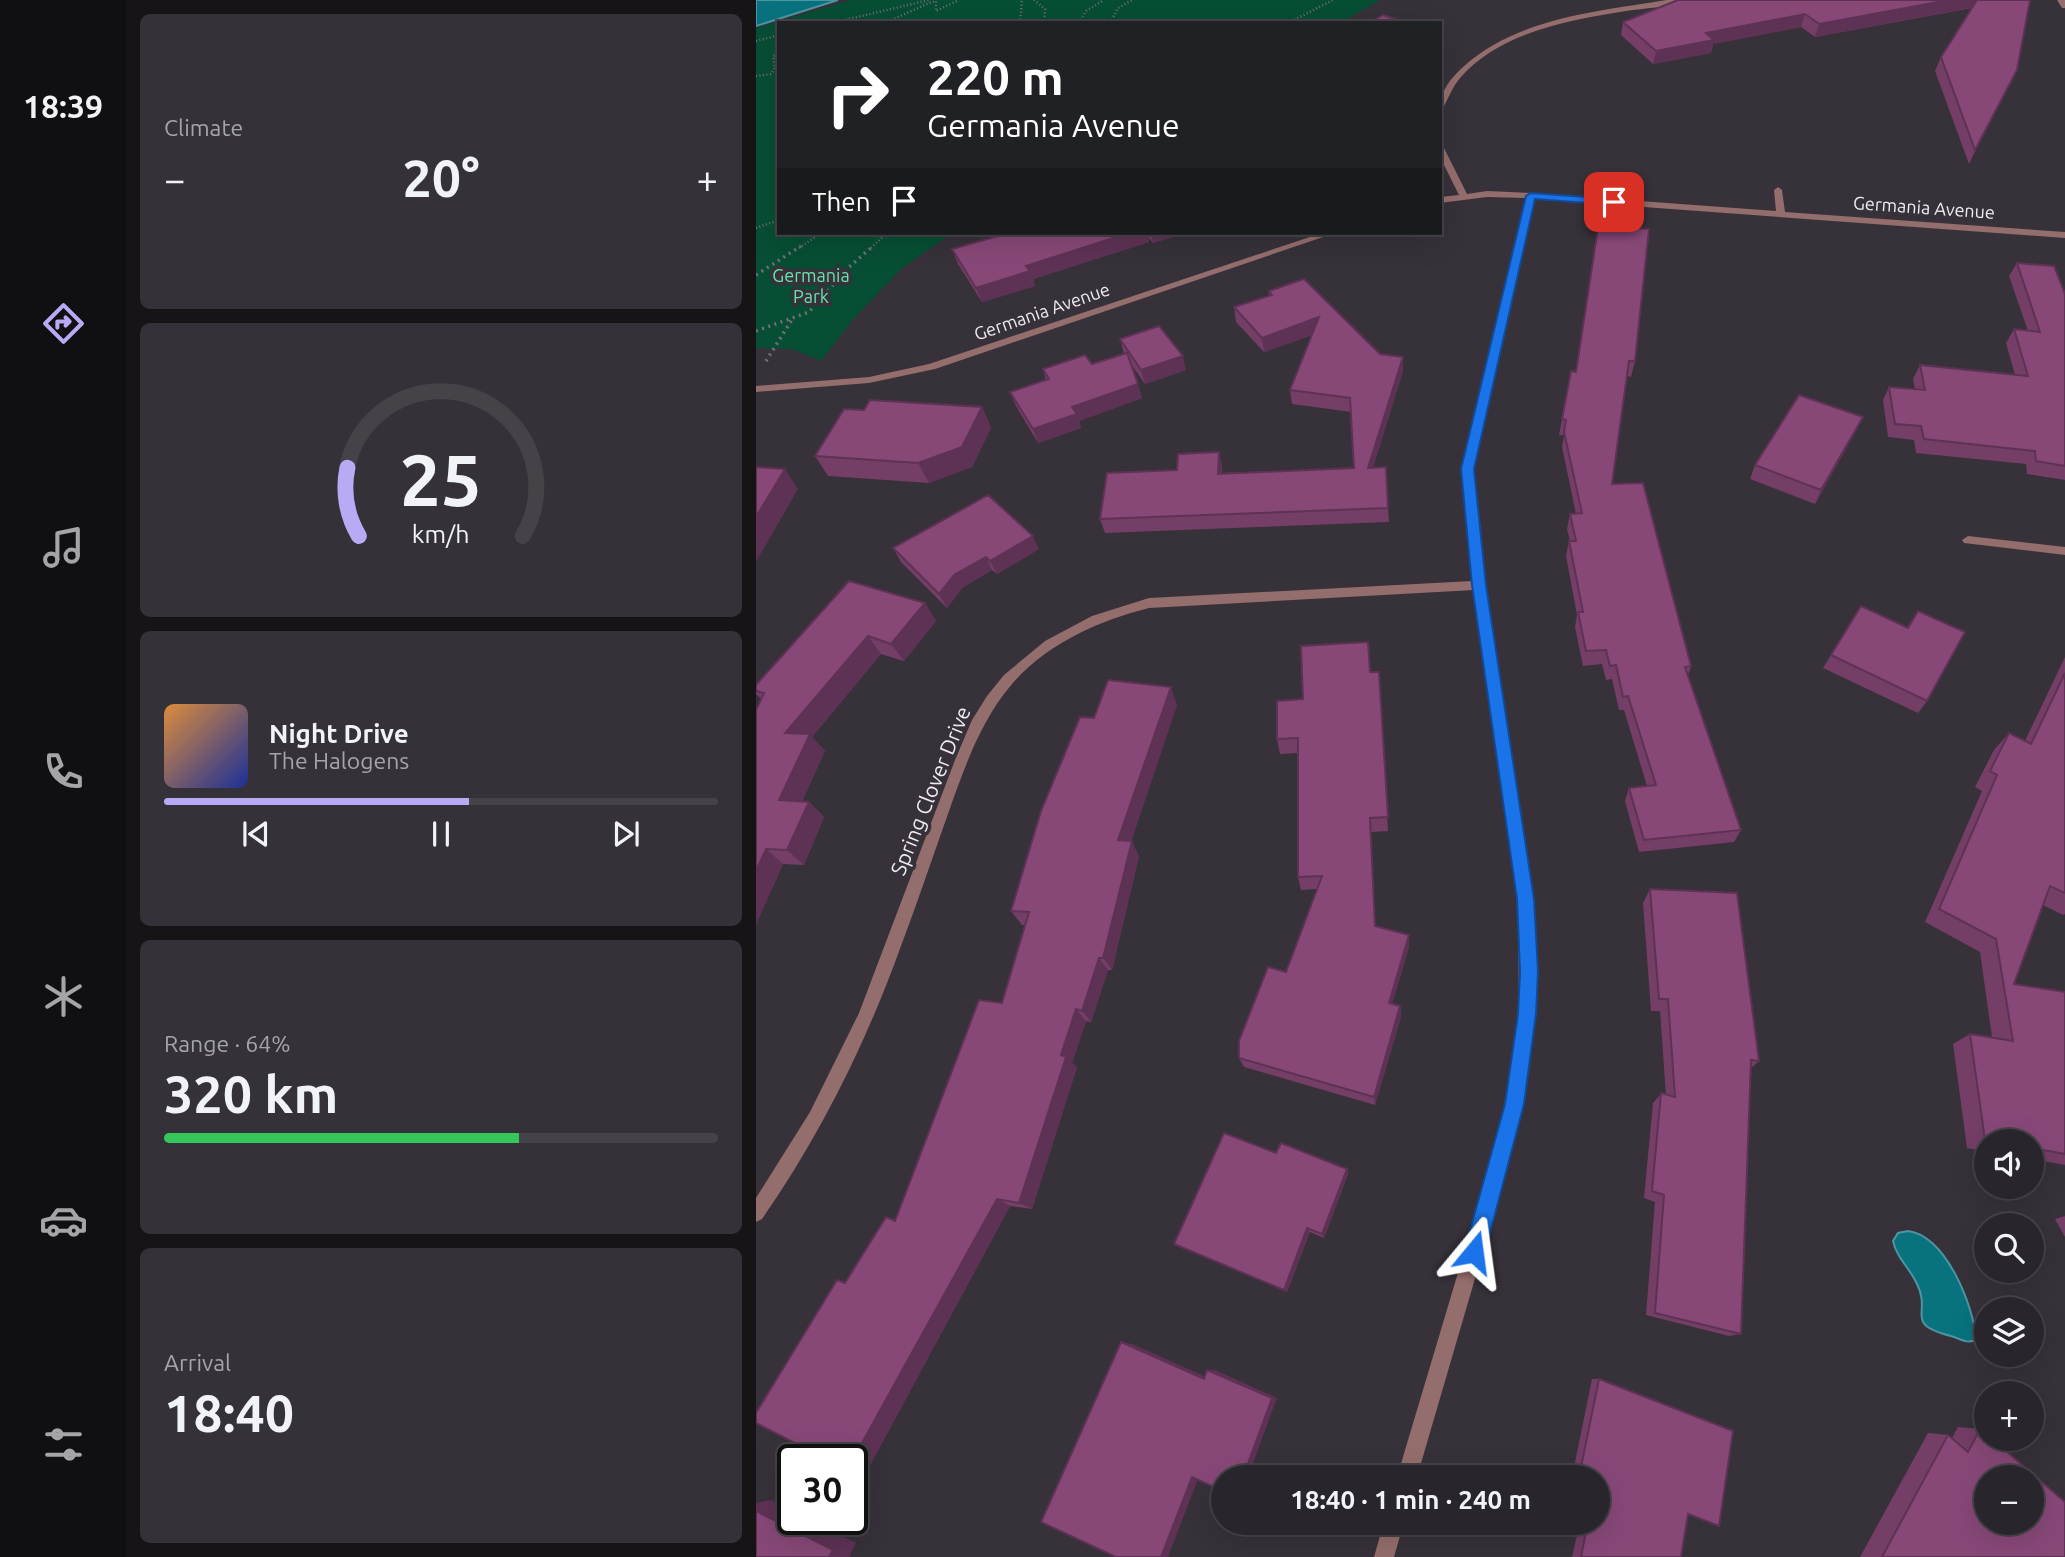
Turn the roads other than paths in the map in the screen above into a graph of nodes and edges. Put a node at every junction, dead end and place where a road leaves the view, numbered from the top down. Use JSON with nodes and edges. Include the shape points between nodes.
{"nodes":[{"id":1,"x":1680,"y":0,"type":"edge"},
{"id":2,"x":2061,"y":0,"type":"edge"},
{"id":3,"x":2065,"y":6,"type":"edge"},
{"id":4,"x":1442,"y":102,"type":"edge"},
{"id":5,"x":1442,"y":152,"type":"edge"},
{"id":6,"x":1778,"y":190,"type":"dead end"},
{"id":7,"x":1464,"y":196,"type":"junction"},
{"id":8,"x":1531,"y":196,"type":"junction"},
{"id":9,"x":1442,"y":200,"type":"edge"},
{"id":10,"x":1781,"y":215,"type":"junction"},
{"id":11,"x":1324,"y":235,"type":"edge"},
{"id":12,"x":2065,"y":235,"type":"edge"},
{"id":13,"x":756,"y":389,"type":"edge"},
{"id":14,"x":1968,"y":540,"type":"dead end"},
{"id":15,"x":2065,"y":551,"type":"edge"},
{"id":16,"x":1479,"y":585,"type":"junction"},
{"id":17,"x":756,"y":1213,"type":"edge"},
{"id":18,"x":1411,"y":1465,"type":"edge"},
{"id":19,"x":1390,"y":1535,"type":"edge"},
{"id":20,"x":1384,"y":1557,"type":"edge"}],
"edges":[{"from":1,"to":4,"type":"street","via":[[1564,21],[1509,40],[1463,70]]},
{"from":2,"to":3,"type":"street"},
{"from":5,"to":7,"type":"street"},
{"from":6,"to":10,"type":"street"},
{"from":7,"to":8,"type":"street","name":"Germania Avenue"},
{"from":7,"to":9,"type":"street","name":"Germania Avenue"},
{"from":8,"to":10,"type":"street","name":"Germania Avenue"},
{"from":8,"to":16,"type":"street","via":[[1467,469]]},
{"from":10,"to":12,"type":"street","name":"Germania Avenue"},
{"from":11,"to":13,"type":"street","name":"Germania Avenue","via":[[931,367],[869,380]]},
{"from":14,"to":15,"type":"street"},
{"from":16,"to":17,"type":"street","name":"Spring Clover Drive","via":[[1149,603],[1101,616],[1057,638],[1026,661],[999,689],[977,724],[865,1019],[819,1112]]},
{"from":16,"to":18,"type":"street","via":[[1526,899],[1527,1014],[1503,1152]]},
{"from":19,"to":20,"type":"street"}]}
